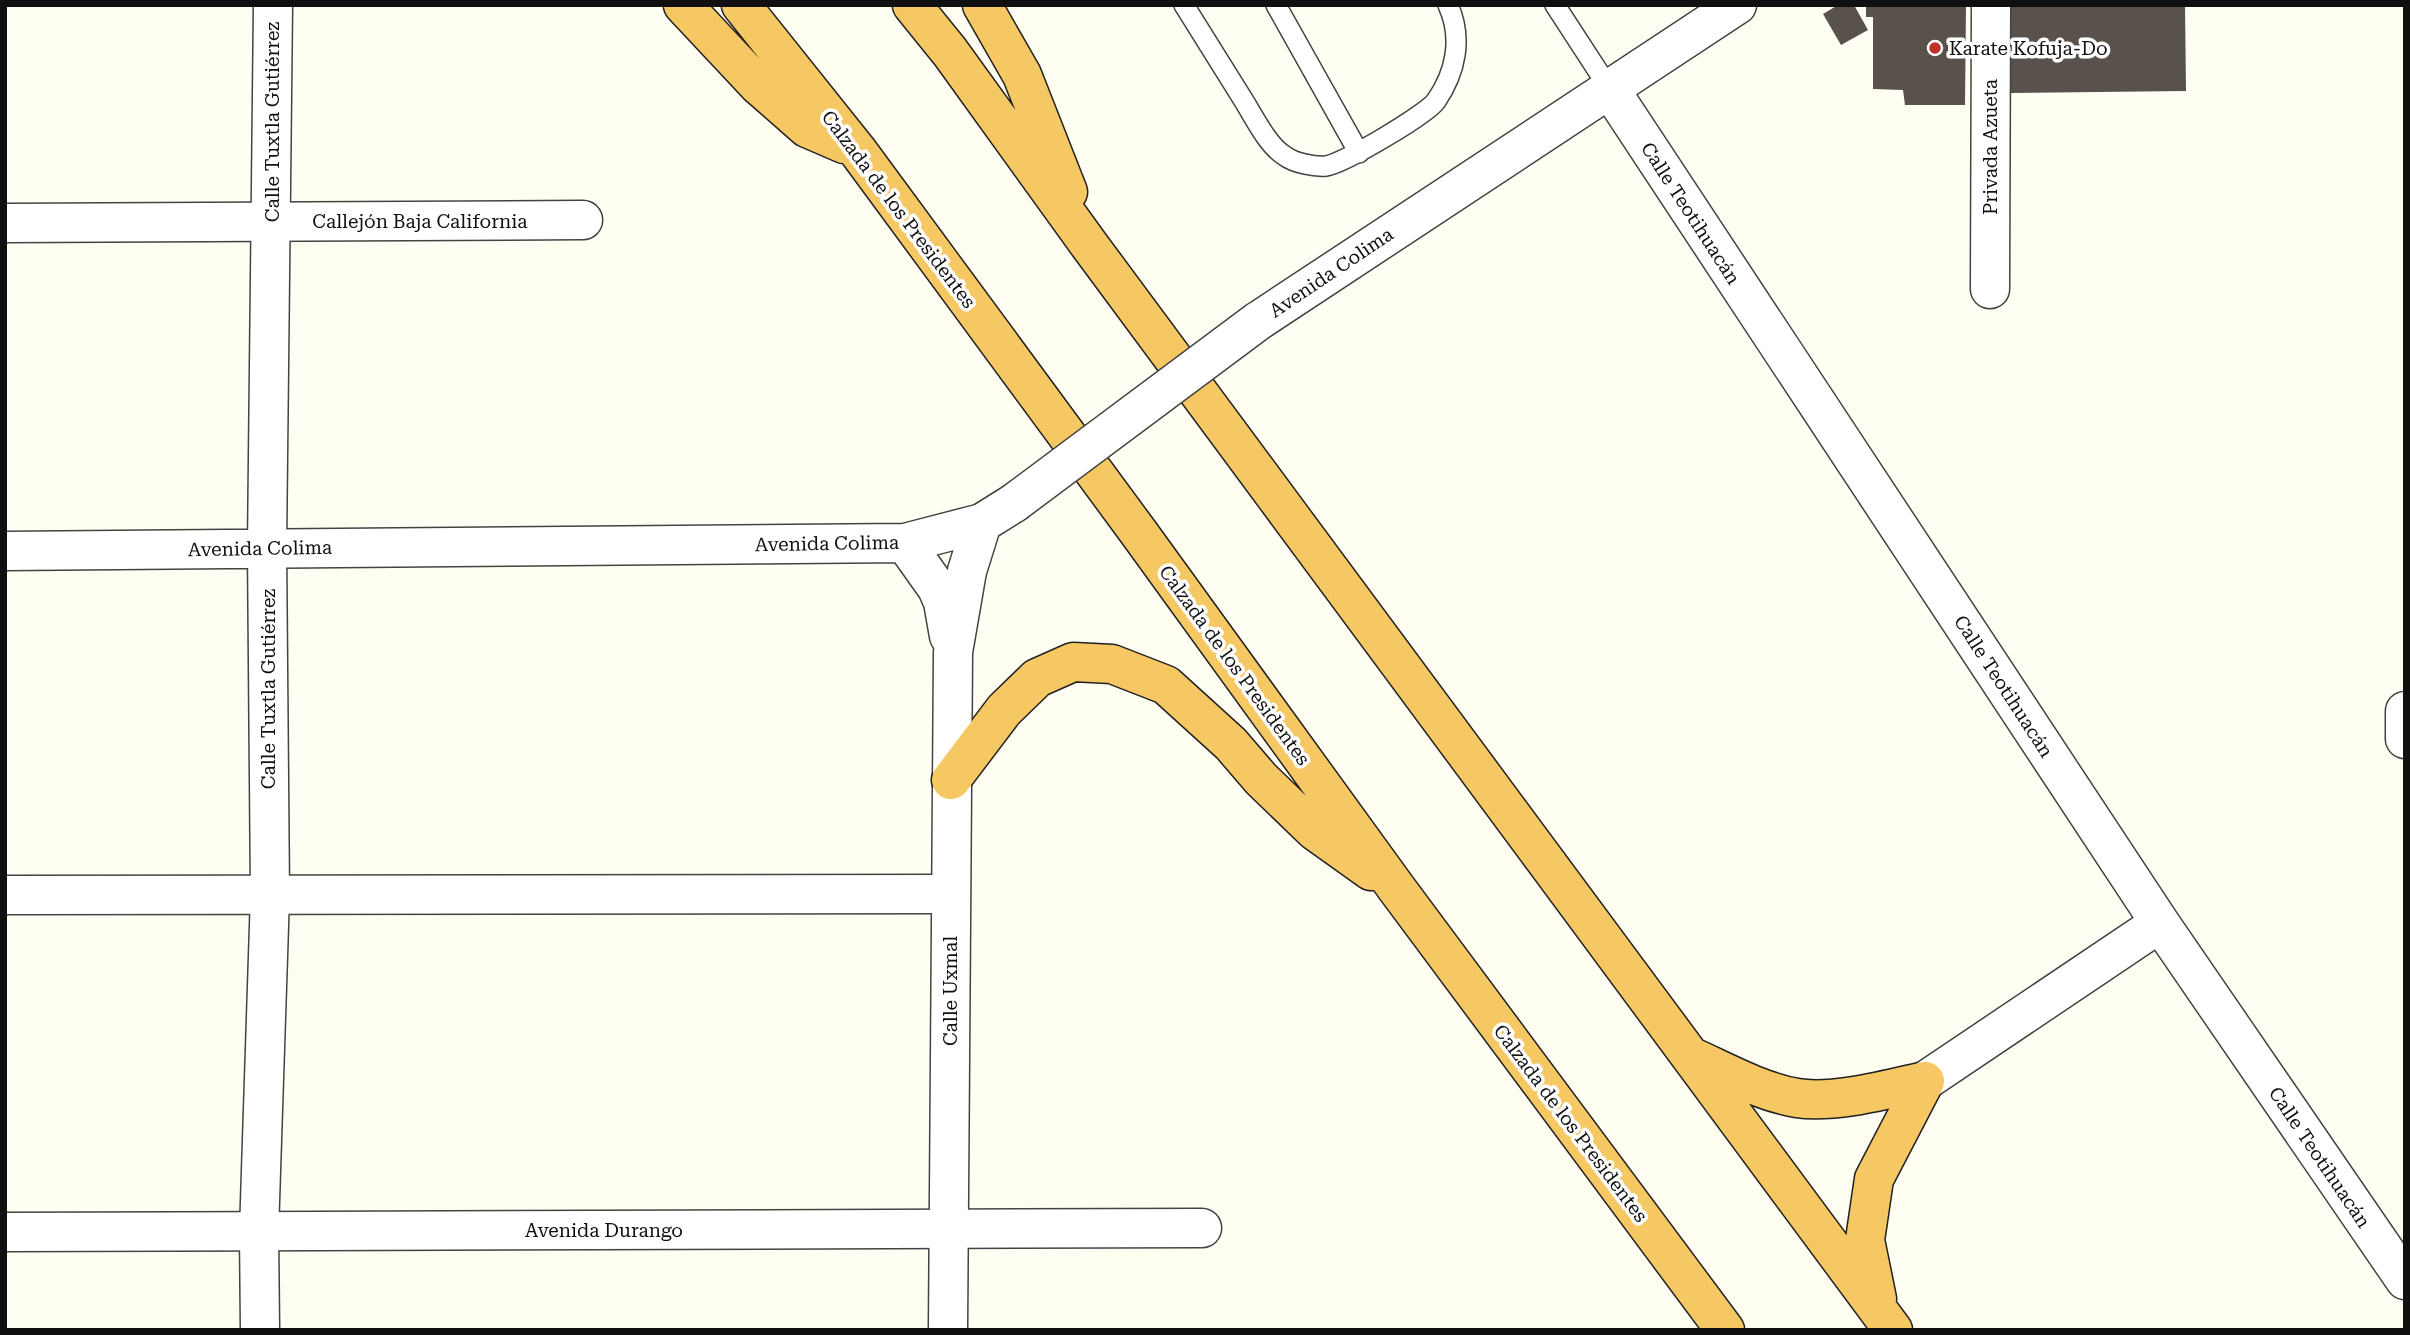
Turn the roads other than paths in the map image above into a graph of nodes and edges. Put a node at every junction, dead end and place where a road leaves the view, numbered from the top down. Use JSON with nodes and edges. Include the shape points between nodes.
{"nodes":[{"id":1,"x":273,"y":5,"type":"edge"},
{"id":2,"x":683,"y":5,"type":"edge"},
{"id":3,"x":741,"y":5,"type":"edge"},
{"id":4,"x":912,"y":5,"type":"edge"},
{"id":5,"x":982,"y":5,"type":"edge"},
{"id":6,"x":1184,"y":5,"type":"edge"},
{"id":7,"x":1276,"y":5,"type":"edge"},
{"id":8,"x":1448,"y":5,"type":"edge"},
{"id":9,"x":1555,"y":5,"type":"edge"},
{"id":10,"x":1737,"y":5,"type":"edge"},
{"id":11,"x":1991,"y":5,"type":"edge"},
{"id":12,"x":1609,"y":88,"type":"junction"},
{"id":13,"x":857,"y":150,"type":"junction"},
{"id":14,"x":1359,"y":153,"type":"junction"},
{"id":15,"x":583,"y":220,"type":"dead end"},
{"id":16,"x":5,"y":222,"type":"edge"},
{"id":17,"x":272,"y":222,"type":"junction"},
{"id":18,"x":1090,"y":246,"type":"junction"},
{"id":19,"x":1990,"y":289,"type":"dead end"},
{"id":20,"x":982,"y":523,"type":"junction"},
{"id":21,"x":905,"y":542,"type":"junction"},
{"id":22,"x":267,"y":548,"type":"junction"},
{"id":23,"x":5,"y":551,"type":"edge"},
{"id":24,"x":953,"y":652,"type":"junction"},
{"id":25,"x":2405,"y":711,"type":"edge"},
{"id":26,"x":2405,"y":739,"type":"edge"},
{"id":27,"x":951,"y":780,"type":"junction"},
{"id":28,"x":1397,"y":889,"type":"junction"},
{"id":29,"x":950,"y":894,"type":"junction"},
{"id":30,"x":5,"y":895,"type":"edge"},
{"id":31,"x":270,"y":895,"type":"junction"},
{"id":32,"x":2160,"y":923,"type":"junction"},
{"id":33,"x":1690,"y":1056,"type":"junction"},
{"id":34,"x":1925,"y":1081,"type":"junction"},
{"id":35,"x":1202,"y":1228,"type":"dead end"},
{"id":36,"x":948,"y":1229,"type":"junction"},
{"id":37,"x":260,"y":1231,"type":"junction"},
{"id":38,"x":5,"y":1232,"type":"edge"},
{"id":39,"x":2405,"y":1280,"type":"edge"},
{"id":40,"x":1886,"y":1320,"type":"edge"},
{"id":41,"x":260,"y":1330,"type":"edge"},
{"id":42,"x":948,"y":1330,"type":"edge"},
{"id":43,"x":1725,"y":1330,"type":"edge"}],
"edges":[{"from":1,"to":17,"type":"street","name":"Calle Tuxtla Gutiérrez"},
{"from":2,"to":13,"type":"highway","via":[[758,85],[807,128]]},
{"from":3,"to":13,"type":"highway","name":"Calzada de los Presidentes"},
{"from":4,"to":18,"type":"highway"},
{"from":5,"to":18,"type":"highway","via":[[1022,75]]},
{"from":6,"to":14,"type":"lane","via":[[1265,135],[1285,157],[1327,166]]},
{"from":7,"to":14,"type":"lane"},
{"from":8,"to":14,"type":"lane","via":[[1457,51],[1450,76],[1434,104]]},
{"from":9,"to":12,"type":"lane"},
{"from":10,"to":12,"type":"street","name":"Avenida Colima"},
{"from":11,"to":19,"type":"street","name":"Privada Azueta"},
{"from":12,"to":20,"type":"street","name":"Avenida Colima","bridge":true,"via":[[1258,321]]},
{"from":12,"to":32,"type":"street","name":"Calle Teotihuacán"},
{"from":13,"to":28,"type":"highway","name":"Calzada de los Presidentes"},
{"from":15,"to":17,"type":"street","name":"Callejón Baja California"},
{"from":16,"to":17,"type":"street","name":"Callejón Baja California"},
{"from":17,"to":22,"type":"street","name":"Calle Tuxtla Gutiérrez"},
{"from":18,"to":33,"type":"highway"},
{"from":20,"to":21,"type":"street","name":"Avenida Colima"},
{"from":20,"to":24,"type":"street","name":"Calle Uxmal","via":[[967,570]]},
{"from":21,"to":22,"type":"street","name":"Avenida Colima"},
{"from":21,"to":24,"type":"street","name":"Calle Uxmal","via":[[937,588]]},
{"from":22,"to":23,"type":"street","name":"Avenida Colima"},
{"from":22,"to":31,"type":"street","name":"Calle Tuxtla Gutiérrez"},
{"from":24,"to":27,"type":"street","name":"Calle Uxmal"},
{"from":25,"to":26,"type":"street"},
{"from":27,"to":28,"type":"highway","via":[[1004,710],[1037,678],[1073,662],[1112,664],[1166,685],[1315,831]]},
{"from":27,"to":29,"type":"street","name":"Calle Uxmal"},
{"from":28,"to":43,"type":"highway","name":"Calzada de los Presidentes"},
{"from":29,"to":31,"type":"street"},
{"from":29,"to":36,"type":"street","name":"Calle Uxmal"},
{"from":30,"to":31,"type":"street"},
{"from":31,"to":37,"type":"street","name":"Calle Tuxtla Gutiérrez"},
{"from":32,"to":34,"type":"street"},
{"from":32,"to":39,"type":"street","name":"Calle Teotihuacán"},
{"from":33,"to":34,"type":"highway","via":[[1799,1099],[1850,1097]]},
{"from":33,"to":40,"type":"highway"},
{"from":34,"to":40,"type":"highway","via":[[1874,1179],[1865,1240]]},
{"from":35,"to":36,"type":"street","name":"Avenida Durango"},
{"from":36,"to":37,"type":"street","name":"Avenida Durango"},
{"from":36,"to":42,"type":"street","name":"Calle Uxmal"},
{"from":37,"to":38,"type":"street","name":"Avenida Durango"},
{"from":37,"to":41,"type":"street","name":"Calle Tuxtla Gutiérrez"}]}
